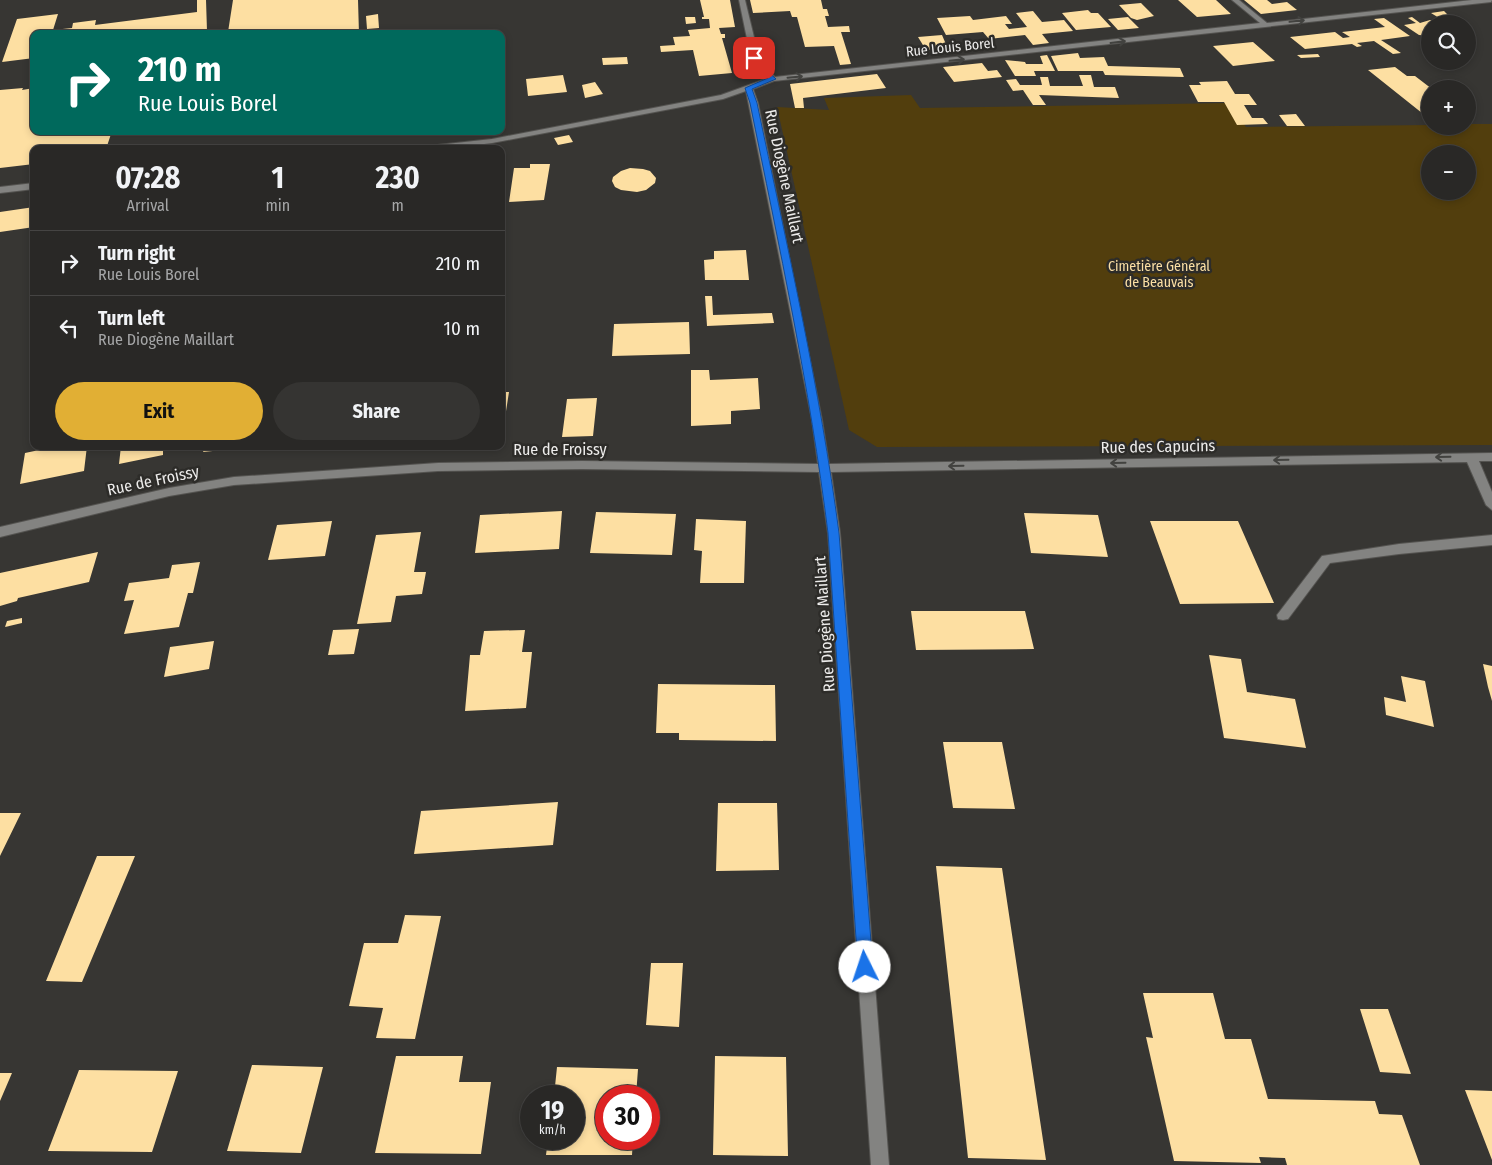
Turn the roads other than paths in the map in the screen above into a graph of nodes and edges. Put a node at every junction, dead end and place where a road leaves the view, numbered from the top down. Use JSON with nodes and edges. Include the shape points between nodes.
{"nodes":[{"id":1,"x":742,"y":0,"type":"edge"},
{"id":2,"x":1235,"y":0,"type":"edge"},
{"id":3,"x":1491,"y":0,"type":"edge"},
{"id":4,"x":1266,"y":25,"type":"junction"},
{"id":5,"x":773,"y":79,"type":"junction"},
{"id":6,"x":749,"y":88,"type":"junction"},
{"id":7,"x":456,"y":145,"type":"edge"},
{"id":8,"x":30,"y":186,"type":"edge"},
{"id":9,"x":0,"y":190,"type":"edge"},
{"id":10,"x":1471,"y":457,"type":"junction"},
{"id":11,"x":1492,"y":457,"type":"edge"},
{"id":12,"x":826,"y":468,"type":"junction"},
{"id":13,"x":1492,"y":505,"type":"edge"},
{"id":14,"x":0,"y":532,"type":"edge"},
{"id":15,"x":1492,"y":540,"type":"edge"},
{"id":16,"x":1283,"y":615,"type":"dead end"},
{"id":17,"x":880,"y":1165,"type":"edge"}],
"edges":[{"from":1,"to":5,"type":"street","via":[[756,63]]},
{"from":2,"to":4,"type":"street"},
{"from":4,"to":3,"type":"street","name":"Rue Louis Borel","one_way":true},
{"from":5,"to":4,"type":"street","name":"Rue Louis Borel","one_way":true},
{"from":5,"to":6,"type":"street","name":"Rue Louis Borel"},
{"from":6,"to":7,"type":"street","name":"Rue Louis Borel","via":[[723,97],[492,141]]},
{"from":6,"to":12,"type":"street","name":"Rue Diogène Maillart"},
{"from":8,"to":9,"type":"street"},
{"from":10,"to":11,"type":"street","name":"Rue des Capucins"},
{"from":10,"to":12,"type":"street","name":"Rue des Capucins","one_way":true},
{"from":10,"to":13,"type":"street"},
{"from":12,"to":14,"type":"street","name":"Rue de Froissy","via":[[516,465],[301,475],[234,481],[169,492]]},
{"from":12,"to":17,"type":"street","name":"Rue Diogène Maillart","via":[[834,533]]},
{"from":15,"to":16,"type":"street","via":[[1326,559]]}]}
